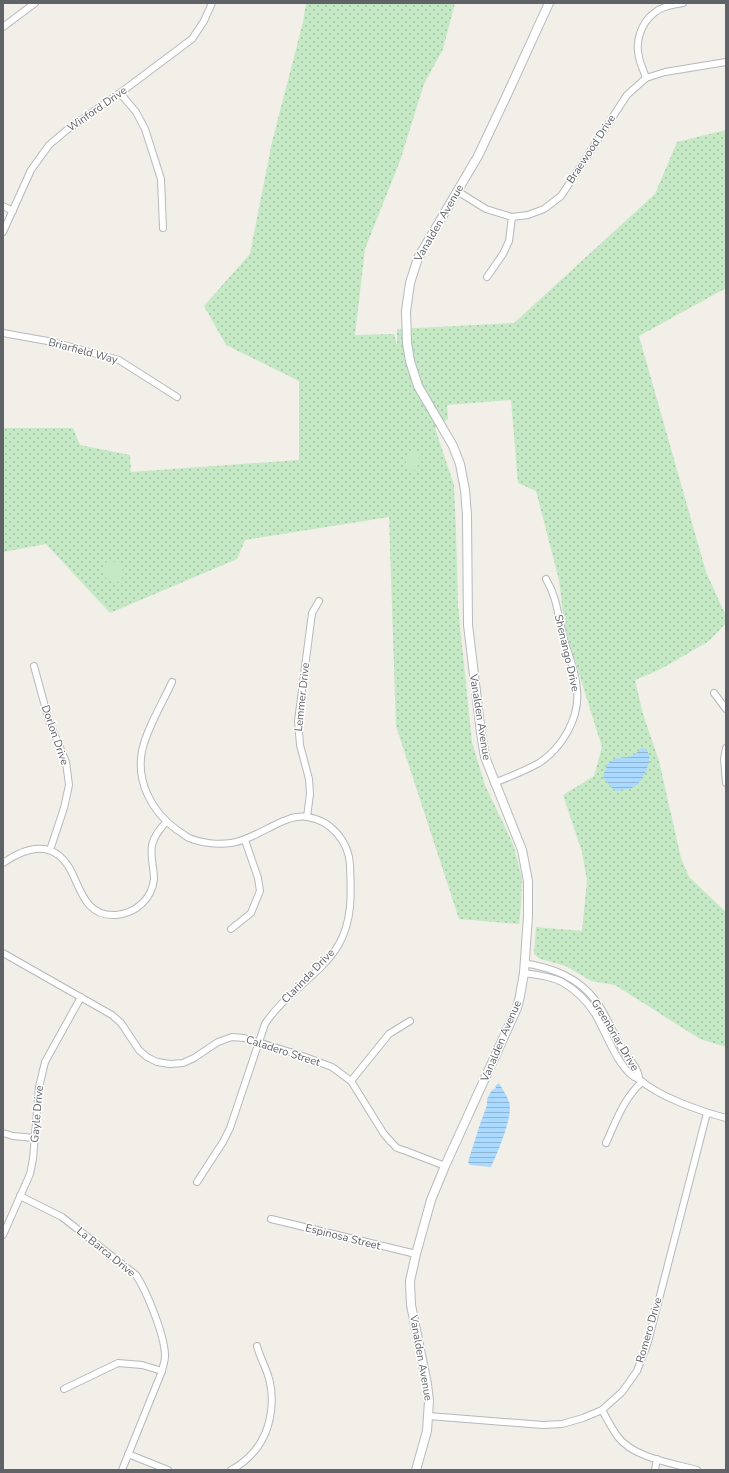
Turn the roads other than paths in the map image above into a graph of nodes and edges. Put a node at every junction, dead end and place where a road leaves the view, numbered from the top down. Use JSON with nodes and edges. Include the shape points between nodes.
{"nodes":[{"id":1,"x":35,"y":3,"type":"edge"},
{"id":2,"x":212,"y":3,"type":"edge"},
{"id":3,"x":549,"y":3,"type":"edge"},
{"id":4,"x":683,"y":3,"type":"edge"},
{"id":5,"x":3,"y":27,"type":"edge"},
{"id":6,"x":726,"y":62,"type":"edge"},
{"id":7,"x":646,"y":78,"type":"junction"},
{"id":8,"x":120,"y":93,"type":"junction"},
{"id":9,"x":457,"y":191,"type":"junction"},
{"id":10,"x":3,"y":206,"type":"edge"},
{"id":11,"x":13,"y":211,"type":"junction"},
{"id":12,"x":512,"y":218,"type":"junction"},
{"id":13,"x":162,"y":228,"type":"dead end"},
{"id":14,"x":3,"y":232,"type":"edge"},
{"id":15,"x":487,"y":277,"type":"dead end"},
{"id":16,"x":3,"y":333,"type":"edge"},
{"id":17,"x":177,"y":397,"type":"dead end"},
{"id":18,"x":546,"y":579,"type":"dead end"},
{"id":19,"x":319,"y":601,"type":"dead end"},
{"id":20,"x":34,"y":666,"type":"dead end"},
{"id":21,"x":172,"y":682,"type":"dead end"},
{"id":22,"x":714,"y":693,"type":"dead end"},
{"id":23,"x":726,"y":709,"type":"edge"},
{"id":24,"x":726,"y":748,"type":"edge"},
{"id":25,"x":494,"y":783,"type":"junction"},
{"id":26,"x":726,"y":783,"type":"edge"},
{"id":27,"x":308,"y":816,"type":"junction"},
{"id":28,"x":166,"y":822,"type":"junction"},
{"id":29,"x":245,"y":840,"type":"junction"},
{"id":30,"x":50,"y":850,"type":"junction"},
{"id":31,"x":3,"y":863,"type":"edge"},
{"id":32,"x":231,"y":929,"type":"dead end"},
{"id":33,"x":3,"y":952,"type":"edge"},
{"id":34,"x":524,"y":963,"type":"junction"},
{"id":35,"x":524,"y":973,"type":"junction"},
{"id":36,"x":81,"y":998,"type":"junction"},
{"id":37,"x":410,"y":1021,"type":"dead end"},
{"id":38,"x":259,"y":1043,"type":"junction"},
{"id":39,"x":640,"y":1080,"type":"junction"},
{"id":40,"x":351,"y":1081,"type":"junction"},
{"id":41,"x":707,"y":1113,"type":"junction"},
{"id":42,"x":726,"y":1118,"type":"edge"},
{"id":43,"x":3,"y":1132,"type":"edge"},
{"id":44,"x":35,"y":1138,"type":"junction"},
{"id":45,"x":606,"y":1143,"type":"dead end"},
{"id":46,"x":445,"y":1166,"type":"junction"},
{"id":47,"x":197,"y":1182,"type":"dead end"},
{"id":48,"x":20,"y":1196,"type":"junction"},
{"id":49,"x":271,"y":1219,"type":"dead end"},
{"id":50,"x":3,"y":1235,"type":"edge"},
{"id":51,"x":416,"y":1254,"type":"junction"},
{"id":52,"x":257,"y":1346,"type":"dead end"},
{"id":53,"x":162,"y":1371,"type":"junction"},
{"id":54,"x":64,"y":1389,"type":"dead end"},
{"id":55,"x":602,"y":1410,"type":"junction"},
{"id":56,"x":429,"y":1416,"type":"junction"},
{"id":57,"x":128,"y":1454,"type":"junction"},
{"id":58,"x":657,"y":1459,"type":"junction"},
{"id":59,"x":122,"y":1470,"type":"edge"},
{"id":60,"x":168,"y":1470,"type":"edge"},
{"id":61,"x":231,"y":1470,"type":"edge"},
{"id":62,"x":416,"y":1470,"type":"edge"},
{"id":63,"x":654,"y":1470,"type":"edge"},
{"id":64,"x":697,"y":1470,"type":"edge"}],
"edges":[{"from":1,"to":5,"type":"street"},
{"from":2,"to":8,"type":"street","name":"Winford Drive","via":[[192,39]]},
{"from":3,"to":9,"type":"main road","name":"Vanalden Avenue","via":[[485,142]]},
{"from":4,"to":7,"type":"street","via":[[669,5],[654,12],[645,22],[638,47]]},
{"from":6,"to":7,"type":"street","name":"Braewood Drive","via":[[665,72]]},
{"from":7,"to":12,"type":"street","name":"Braewood Drive","via":[[627,95],[560,196],[544,209]]},
{"from":8,"to":11,"type":"street","name":"Winford Drive","via":[[49,145],[32,170]]},
{"from":8,"to":13,"type":"street","via":[[136,112],[145,129],[161,179]]},
{"from":9,"to":12,"type":"street","via":[[486,209]]},
{"from":9,"to":25,"type":"main road","name":"Vanalden Avenue","via":[[418,258],[406,311],[407,343],[418,386],[453,446],[460,464],[465,490],[468,625],[485,757]]},
{"from":10,"to":11,"type":"street"},
{"from":11,"to":14,"type":"street","name":"Winford Drive"},
{"from":12,"to":15,"type":"street","via":[[509,241]]},
{"from":16,"to":17,"type":"street","name":"Briarfield Way","via":[[53,342],[119,360]]},
{"from":18,"to":25,"type":"street","name":"Shenango Drive","via":[[554,596],[575,678],[577,706],[570,728],[550,755],[538,764]]},
{"from":19,"to":27,"type":"street","name":"Lemmer Drive","via":[[312,613],[298,722],[300,745],[310,779]]},
{"from":20,"to":30,"type":"street","name":"Dorlon Drive","via":[[49,721],[66,762],[69,785]]},
{"from":21,"to":28,"type":"street","via":[[145,740],[141,768],[146,792]]},
{"from":22,"to":23,"type":"street"},
{"from":24,"to":26,"type":"street"},
{"from":25,"to":34,"type":"main road","name":"Vanalden Avenue","via":[[522,850],[528,881]]},
{"from":27,"to":29,"type":"street","via":[[298,816]]},
{"from":27,"to":38,"type":"street","name":"Clarinda Drive","via":[[334,829],[344,842],[349,856],[351,896],[347,925],[329,959],[273,1012]]},
{"from":28,"to":29,"type":"street","via":[[188,838],[212,843]]},
{"from":28,"to":30,"type":"street","via":[[152,845],[154,878],[148,898],[132,911],[122,914],[112,915],[91,907],[83,898],[65,861]]},
{"from":29,"to":32,"type":"street","via":[[260,891],[251,913]]},
{"from":30,"to":31,"type":"street","via":[[27,850]]},
{"from":33,"to":36,"type":"street","name":"Caladero Street"},
{"from":34,"to":35,"type":"main road","name":"Vanalden Avenue"},
{"from":34,"to":39,"type":"street","name":"Greenbriar Drive","via":[[555,970],[574,980],[591,995],[637,1070]]},
{"from":35,"to":39,"type":"street","name":"Greenbriar Drive","via":[[546,976],[561,981],[573,989],[595,1014],[622,1064],[634,1078]]},
{"from":35,"to":46,"type":"main road","name":"Vanalden Avenue","via":[[517,1008]]},
{"from":36,"to":38,"type":"street","name":"Caladero Street","via":[[112,1015],[121,1023],[139,1050],[158,1062],[183,1063],[218,1042],[232,1037]]},
{"from":36,"to":44,"type":"street","name":"Gayle Drive","via":[[45,1062],[39,1087]]},
{"from":37,"to":40,"type":"street","via":[[389,1034]]},
{"from":38,"to":40,"type":"street","name":"Caladero Street","via":[[332,1067]]},
{"from":38,"to":47,"type":"street","name":"Clarinda Drive","via":[[230,1128]]},
{"from":39,"to":41,"type":"street","name":"Greenbriar Drive","via":[[671,1099]]},
{"from":39,"to":45,"type":"street","via":[[624,1104]]},
{"from":40,"to":46,"type":"street","name":"Caladero Street","via":[[390,1142],[397,1148]]},
{"from":41,"to":42,"type":"street","name":"Greenbriar Drive"},
{"from":41,"to":55,"type":"street","name":"Romero Drive","via":[[648,1342],[637,1371],[622,1392]]},
{"from":43,"to":44,"type":"street","via":[[13,1136]]},
{"from":44,"to":48,"type":"street","name":"Gayle Drive","via":[[30,1174]]},
{"from":46,"to":51,"type":"main road","name":"Vanalden Avenue","via":[[431,1200]]},
{"from":48,"to":50,"type":"street","name":"Gayle Drive"},
{"from":48,"to":53,"type":"street","name":"La Barca Drive","via":[[62,1217],[136,1275],[144,1288],[164,1342],[165,1357]]},
{"from":49,"to":51,"type":"street","name":"Espinosa Street"},
{"from":51,"to":56,"type":"main road","name":"Vanalden Avenue","via":[[410,1294],[427,1384]]},
{"from":52,"to":61,"type":"street","via":[[271,1385],[269,1419],[263,1438],[251,1455]]},
{"from":53,"to":54,"type":"street","via":[[118,1363]]},
{"from":53,"to":57,"type":"street","name":"La Barca Drive"},
{"from":55,"to":56,"type":"street","name":"Romero Drive","via":[[562,1424],[543,1425]]},
{"from":55,"to":58,"type":"street","via":[[618,1437],[629,1448]]},
{"from":56,"to":62,"type":"main road","name":"Vanalden Avenue"},
{"from":57,"to":59,"type":"street","name":"La Barca Drive"},
{"from":57,"to":60,"type":"street"},
{"from":58,"to":63,"type":"street"},
{"from":58,"to":64,"type":"street"}]}
